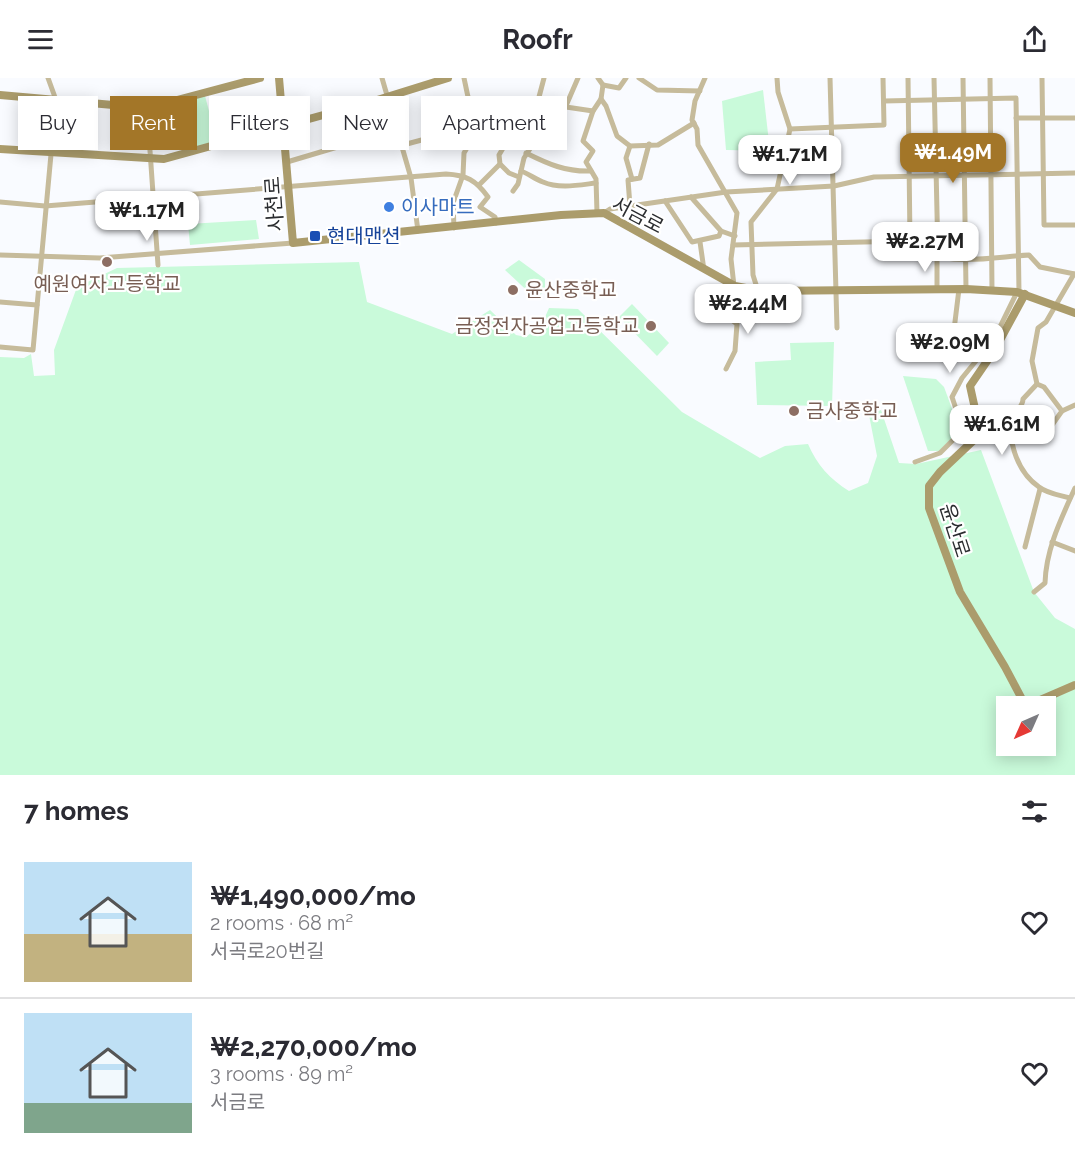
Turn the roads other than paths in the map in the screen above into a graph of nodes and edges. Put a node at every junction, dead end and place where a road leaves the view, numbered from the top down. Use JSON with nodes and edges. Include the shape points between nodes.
{"nodes":[{"id":1,"x":48,"y":78,"type":"edge"},
{"id":2,"x":260,"y":78,"type":"edge"},
{"id":3,"x":279,"y":78,"type":"edge"},
{"id":4,"x":382,"y":78,"type":"edge"},
{"id":5,"x":448,"y":78,"type":"edge"},
{"id":6,"x":464,"y":78,"type":"edge"},
{"id":7,"x":544,"y":78,"type":"edge"},
{"id":8,"x":578,"y":78,"type":"edge"},
{"id":9,"x":598,"y":78,"type":"edge"},
{"id":10,"x":626,"y":78,"type":"edge"},
{"id":11,"x":639,"y":78,"type":"edge"},
{"id":12,"x":705,"y":78,"type":"edge"},
{"id":13,"x":777,"y":78,"type":"edge"},
{"id":14,"x":830,"y":78,"type":"edge"},
{"id":15,"x":883,"y":78,"type":"edge"},
{"id":16,"x":908,"y":78,"type":"edge"},
{"id":17,"x":934,"y":78,"type":"edge"},
{"id":18,"x":963,"y":78,"type":"edge"},
{"id":19,"x":990,"y":78,"type":"edge"},
{"id":20,"x":1042,"y":78,"type":"edge"},
{"id":21,"x":603,"y":85,"type":"junction"},
{"id":22,"x":700,"y":91,"type":"junction"},
{"id":23,"x":0,"y":95,"type":"edge"},
{"id":24,"x":55,"y":96,"type":"edge"},
{"id":25,"x":192,"y":96,"type":"edge"},
{"id":26,"x":281,"y":96,"type":"edge"},
{"id":27,"x":388,"y":96,"type":"edge"},
{"id":28,"x":391,"y":96,"type":"edge"},
{"id":29,"x":468,"y":96,"type":"edge"},
{"id":30,"x":540,"y":96,"type":"edge"},
{"id":31,"x":18,"y":97,"type":"edge"},
{"id":32,"x":990,"y":98,"type":"junction"},
{"id":33,"x":601,"y":99,"type":"junction"},
{"id":34,"x":963,"y":99,"type":"junction"},
{"id":35,"x":909,"y":100,"type":"junction"},
{"id":36,"x":935,"y":100,"type":"junction"},
{"id":37,"x":884,"y":101,"type":"junction"},
{"id":38,"x":567,"y":103,"type":"edge"},
{"id":39,"x":567,"y":108,"type":"edge"},
{"id":40,"x":593,"y":111,"type":"junction"},
{"id":41,"x":1017,"y":118,"type":"junction"},
{"id":42,"x":1042,"y":118,"type":"junction"},
{"id":43,"x":1075,"y":118,"type":"edge"},
{"id":44,"x":694,"y":123,"type":"junction"},
{"id":45,"x":831,"y":127,"type":"junction"},
{"id":46,"x":790,"y":129,"type":"junction"},
{"id":47,"x":650,"y":144,"type":"junction"},
{"id":48,"x":630,"y":146,"type":"junction"},
{"id":49,"x":209,"y":147,"type":"edge"},
{"id":50,"x":0,"y":148,"type":"edge"},
{"id":51,"x":149,"y":150,"type":"edge"},
{"id":52,"x":286,"y":150,"type":"edge"},
{"id":53,"x":327,"y":150,"type":"edge"},
{"id":54,"x":404,"y":150,"type":"edge"},
{"id":55,"x":466,"y":150,"type":"edge"},
{"id":56,"x":502,"y":150,"type":"edge"},
{"id":57,"x":528,"y":150,"type":"edge"},
{"id":58,"x":50,"y":152,"type":"junction"},
{"id":59,"x":526,"y":153,"type":"junction"},
{"id":60,"x":150,"y":160,"type":"junction"},
{"id":61,"x":287,"y":162,"type":"junction"},
{"id":62,"x":500,"y":164,"type":"junction"},
{"id":63,"x":591,"y":171,"type":"junction"},
{"id":64,"x":1043,"y":173,"type":"junction"},
{"id":65,"x":1075,"y":173,"type":"edge"},
{"id":66,"x":520,"y":174,"type":"junction"},
{"id":67,"x":1017,"y":174,"type":"junction"},
{"id":68,"x":463,"y":175,"type":"junction"},
{"id":69,"x":964,"y":175,"type":"junction"},
{"id":70,"x":991,"y":175,"type":"junction"},
{"id":71,"x":936,"y":176,"type":"junction"},
{"id":72,"x":909,"y":177,"type":"junction"},
{"id":73,"x":411,"y":178,"type":"junction"},
{"id":74,"x":630,"y":180,"type":"junction"},
{"id":75,"x":596,"y":183,"type":"junction"},
{"id":76,"x":479,"y":184,"type":"junction"},
{"id":77,"x":834,"y":186,"type":"junction"},
{"id":78,"x":289,"y":188,"type":"junction"},
{"id":79,"x":777,"y":189,"type":"junction"},
{"id":80,"x":513,"y":191,"type":"dead end"},
{"id":81,"x":726,"y":192,"type":"junction"},
{"id":82,"x":691,"y":197,"type":"junction"},
{"id":83,"x":153,"y":199,"type":"junction"},
{"id":84,"x":0,"y":201,"type":"edge"},
{"id":85,"x":665,"y":201,"type":"junction"},
{"id":86,"x":45,"y":206,"type":"junction"},
{"id":87,"x":630,"y":206,"type":"junction"},
{"id":88,"x":601,"y":213,"type":"junction"},
{"id":89,"x":496,"y":222,"type":"junction"},
{"id":90,"x":1044,"y":225,"type":"junction"},
{"id":91,"x":1075,"y":225,"type":"edge"},
{"id":92,"x":454,"y":228,"type":"junction"},
{"id":93,"x":418,"y":231,"type":"junction"},
{"id":94,"x":721,"y":231,"type":"junction"},
{"id":95,"x":1043,"y":234,"type":"dead end"},
{"id":96,"x":735,"y":236,"type":"junction"},
{"id":97,"x":910,"y":241,"type":"junction"},
{"id":98,"x":700,"y":242,"type":"junction"},
{"id":99,"x":835,"y":242,"type":"junction"},
{"id":100,"x":293,"y":243,"type":"junction"},
{"id":101,"x":733,"y":245,"type":"junction"},
{"id":102,"x":751,"y":246,"type":"junction"},
{"id":103,"x":157,"y":252,"type":"junction"},
{"id":104,"x":0,"y":255,"type":"edge"},
{"id":105,"x":1018,"y":256,"type":"junction"},
{"id":106,"x":937,"y":257,"type":"junction"},
{"id":107,"x":992,"y":257,"type":"junction"},
{"id":108,"x":966,"y":258,"type":"junction"},
{"id":109,"x":41,"y":259,"type":"junction"},
{"id":110,"x":158,"y":265,"type":"dead end"},
{"id":111,"x":704,"y":271,"type":"junction"},
{"id":112,"x":1074,"y":274,"type":"edge"},
{"id":113,"x":734,"y":286,"type":"junction"},
{"id":114,"x":963,"y":289,"type":"junction"},
{"id":115,"x":937,"y":290,"type":"junction"},
{"id":116,"x":992,"y":290,"type":"junction"},
{"id":117,"x":758,"y":291,"type":"junction"},
{"id":118,"x":837,"y":291,"type":"junction"},
{"id":119,"x":1020,"y":293,"type":"junction"},
{"id":120,"x":0,"y":302,"type":"edge"},
{"id":121,"x":1054,"y":304,"type":"junction"},
{"id":122,"x":37,"y":305,"type":"junction"},
{"id":123,"x":1075,"y":313,"type":"edge"},
{"id":124,"x":837,"y":328,"type":"dead end"},
{"id":125,"x":953,"y":338,"type":"dead end"},
{"id":126,"x":0,"y":347,"type":"edge"},
{"id":127,"x":726,"y":369,"type":"dead end"},
{"id":128,"x":1036,"y":384,"type":"junction"},
{"id":129,"x":1075,"y":405,"type":"edge"},
{"id":130,"x":1062,"y":411,"type":"junction"},
{"id":131,"x":1026,"y":431,"type":"dead end"},
{"id":132,"x":915,"y":462,"type":"dead end"},
{"id":133,"x":1075,"y":488,"type":"edge"},
{"id":134,"x":1041,"y":489,"type":"junction"},
{"id":135,"x":1070,"y":498,"type":"junction"},
{"id":136,"x":1052,"y":542,"type":"junction"},
{"id":137,"x":1025,"y":547,"type":"dead end"},
{"id":138,"x":1075,"y":550,"type":"edge"},
{"id":139,"x":1034,"y":592,"type":"dead end"},
{"id":140,"x":1074,"y":685,"type":"edge"}],
"edges":[{"from":1,"to":24,"type":"street"},
{"from":2,"to":25,"type":"street"},
{"from":3,"to":26,"type":"street","name":"사천로"},
{"from":4,"to":27,"type":"street"},
{"from":5,"to":28,"type":"street"},
{"from":6,"to":29,"type":"street"},
{"from":7,"to":30,"type":"street"},
{"from":8,"to":38,"type":"street"},
{"from":9,"to":21,"type":"street"},
{"from":10,"to":21,"type":"street","via":[[619,88]]},
{"from":11,"to":22,"type":"street","via":[[657,90]]},
{"from":12,"to":22,"type":"street"},
{"from":13,"to":46,"type":"street"},
{"from":14,"to":45,"type":"street"},
{"from":15,"to":37,"type":"street"},
{"from":16,"to":35,"type":"street"},
{"from":17,"to":36,"type":"street"},
{"from":18,"to":34,"type":"street"},
{"from":19,"to":32,"type":"street"},
{"from":20,"to":42,"type":"street"},
{"from":21,"to":33,"type":"street"},
{"from":22,"to":44,"type":"street","via":[[693,111]]},
{"from":23,"to":31,"type":"street"},
{"from":32,"to":34,"type":"street"},
{"from":32,"to":41,"type":"street","via":[[1016,98]]},
{"from":32,"to":70,"type":"street"},
{"from":33,"to":40,"type":"street"},
{"from":33,"to":48,"type":"street","via":[[617,136]]},
{"from":34,"to":36,"type":"street"},
{"from":34,"to":69,"type":"street"},
{"from":35,"to":36,"type":"street"},
{"from":35,"to":37,"type":"street"},
{"from":35,"to":72,"type":"street"},
{"from":36,"to":71,"type":"street"},
{"from":37,"to":45,"type":"street","via":[[884,125]]},
{"from":39,"to":40,"type":"street"},
{"from":40,"to":63,"type":"street","via":[[583,141],[593,151],[586,162]]},
{"from":41,"to":42,"type":"street"},
{"from":41,"to":67,"type":"street"},
{"from":42,"to":43,"type":"street"},
{"from":42,"to":64,"type":"street"},
{"from":44,"to":47,"type":"street","via":[[658,145]]},
{"from":44,"to":81,"type":"street","via":[[698,145]]},
{"from":45,"to":46,"type":"street"},
{"from":45,"to":77,"type":"street"},
{"from":46,"to":79,"type":"street"},
{"from":47,"to":48,"type":"street"},
{"from":47,"to":74,"type":"street","via":[[640,178]]},
{"from":48,"to":74,"type":"street","via":[[626,158]]},
{"from":49,"to":60,"type":"street"},
{"from":50,"to":58,"type":"street"},
{"from":51,"to":60,"type":"street"},
{"from":52,"to":61,"type":"street","name":"사천로"},
{"from":53,"to":61,"type":"street"},
{"from":54,"to":73,"type":"street"},
{"from":55,"to":68,"type":"street"},
{"from":56,"to":62,"type":"street"},
{"from":57,"to":59,"type":"street"},
{"from":58,"to":60,"type":"street"},
{"from":58,"to":86,"type":"street"},
{"from":59,"to":63,"type":"street","via":[[572,171]]},
{"from":59,"to":66,"type":"street"},
{"from":60,"to":83,"type":"street"},
{"from":61,"to":78,"type":"street","name":"사천로"},
{"from":62,"to":66,"type":"street","via":[[509,173]]},
{"from":62,"to":76,"type":"street"},
{"from":63,"to":75,"type":"street"},
{"from":64,"to":65,"type":"street"},
{"from":64,"to":67,"type":"street"},
{"from":64,"to":90,"type":"street"},
{"from":66,"to":75,"type":"street","via":[[560,186]]},
{"from":66,"to":80,"type":"street"},
{"from":67,"to":70,"type":"street"},
{"from":67,"to":105,"type":"street"},
{"from":68,"to":73,"type":"street"},
{"from":68,"to":76,"type":"street"},
{"from":68,"to":92,"type":"street","via":[[453,203]]},
{"from":69,"to":70,"type":"street"},
{"from":69,"to":71,"type":"street"},
{"from":69,"to":108,"type":"street"},
{"from":70,"to":107,"type":"street"},
{"from":71,"to":72,"type":"street"},
{"from":71,"to":106,"type":"street"},
{"from":72,"to":77,"type":"street","via":[[873,177]]},
{"from":72,"to":97,"type":"street"},
{"from":73,"to":78,"type":"street"},
{"from":73,"to":93,"type":"street"},
{"from":74,"to":87,"type":"street"},
{"from":75,"to":88,"type":"street"},
{"from":76,"to":89,"type":"street","via":[[488,197],[480,207]]},
{"from":77,"to":79,"type":"street"},
{"from":77,"to":99,"type":"street"},
{"from":78,"to":83,"type":"street"},
{"from":78,"to":100,"type":"street","name":"사천로"},
{"from":79,"to":81,"type":"street"},
{"from":79,"to":102,"type":"street","via":[[751,222]]},
{"from":81,"to":82,"type":"street"},
{"from":81,"to":96,"type":"street","via":[[737,213]]},
{"from":82,"to":85,"type":"street"},
{"from":82,"to":94,"type":"street"},
{"from":83,"to":86,"type":"street"},
{"from":83,"to":103,"type":"street"},
{"from":84,"to":86,"type":"street"},
{"from":85,"to":87,"type":"street"},
{"from":85,"to":98,"type":"street","via":[[692,242]]},
{"from":86,"to":109,"type":"street"},
{"from":87,"to":88,"type":"street"},
{"from":88,"to":89,"type":"street","name":"서금로"},
{"from":88,"to":111,"type":"street","name":"서금로"},
{"from":89,"to":92,"type":"street","name":"서금로"},
{"from":90,"to":91,"type":"street"},
{"from":90,"to":95,"type":"street"},
{"from":92,"to":93,"type":"street","name":"서금로"},
{"from":93,"to":100,"type":"street","name":"서금로"},
{"from":94,"to":96,"type":"street"},
{"from":94,"to":98,"type":"street","via":[[719,236]]},
{"from":96,"to":101,"type":"street"},
{"from":97,"to":99,"type":"street"},
{"from":97,"to":106,"type":"street"},
{"from":98,"to":111,"type":"street"},
{"from":99,"to":102,"type":"street"},
{"from":99,"to":118,"type":"street"},
{"from":100,"to":103,"type":"street"},
{"from":101,"to":102,"type":"street"},
{"from":101,"to":113,"type":"street"},
{"from":102,"to":117,"type":"street"},
{"from":103,"to":109,"type":"street"},
{"from":103,"to":110,"type":"street"},
{"from":104,"to":109,"type":"street"},
{"from":105,"to":107,"type":"street"},
{"from":105,"to":112,"type":"street","via":[[1029,255],[1040,267]]},
{"from":105,"to":119,"type":"street"},
{"from":106,"to":108,"type":"street"},
{"from":106,"to":115,"type":"street"},
{"from":107,"to":108,"type":"street"},
{"from":107,"to":116,"type":"street"},
{"from":108,"to":114,"type":"street"},
{"from":109,"to":122,"type":"street"},
{"from":111,"to":113,"type":"street","name":"서금로"},
{"from":112,"to":121,"type":"street"},
{"from":113,"to":117,"type":"street","name":"서금로"},
{"from":113,"to":127,"type":"street","via":[[729,301],[737,324],[735,351]]},
{"from":114,"to":115,"type":"street","name":"서금로"},
{"from":114,"to":116,"type":"street","name":"서금로"},
{"from":114,"to":125,"type":"street"},
{"from":115,"to":118,"type":"street","name":"서금로"},
{"from":116,"to":119,"type":"street","name":"서금로"},
{"from":117,"to":118,"type":"street","name":"서금로"},
{"from":118,"to":124,"type":"street"},
{"from":119,"to":121,"type":"street","name":"서금로"},
{"from":119,"to":132,"type":"street","via":[[994,339],[962,378],[952,397],[963,430],[940,453]]},
{"from":119,"to":140,"type":"street","name":"윤산로","via":[[994,351],[970,386],[977,418],[976,438],[929,486],[929,508],[960,592],[1023,701],[1038,701]]},
{"from":120,"to":122,"type":"street"},
{"from":121,"to":123,"type":"street","name":"서금로"},
{"from":121,"to":128,"type":"street","via":[[1046,322],[1038,328],[1032,361]]},
{"from":122,"to":126,"type":"street","via":[[33,350]]},
{"from":128,"to":130,"type":"street","via":[[1044,387]]},
{"from":128,"to":134,"type":"street","via":[[1014,417],[1012,450],[1029,479]]},
{"from":129,"to":130,"type":"street"},
{"from":130,"to":131,"type":"street","via":[[1052,425],[1031,440]]},
{"from":133,"to":135,"type":"street"},
{"from":134,"to":135,"type":"street"},
{"from":134,"to":137,"type":"street"},
{"from":135,"to":136,"type":"street"},
{"from":136,"to":138,"type":"street"},
{"from":136,"to":139,"type":"street","via":[[1045,583]]}]}
